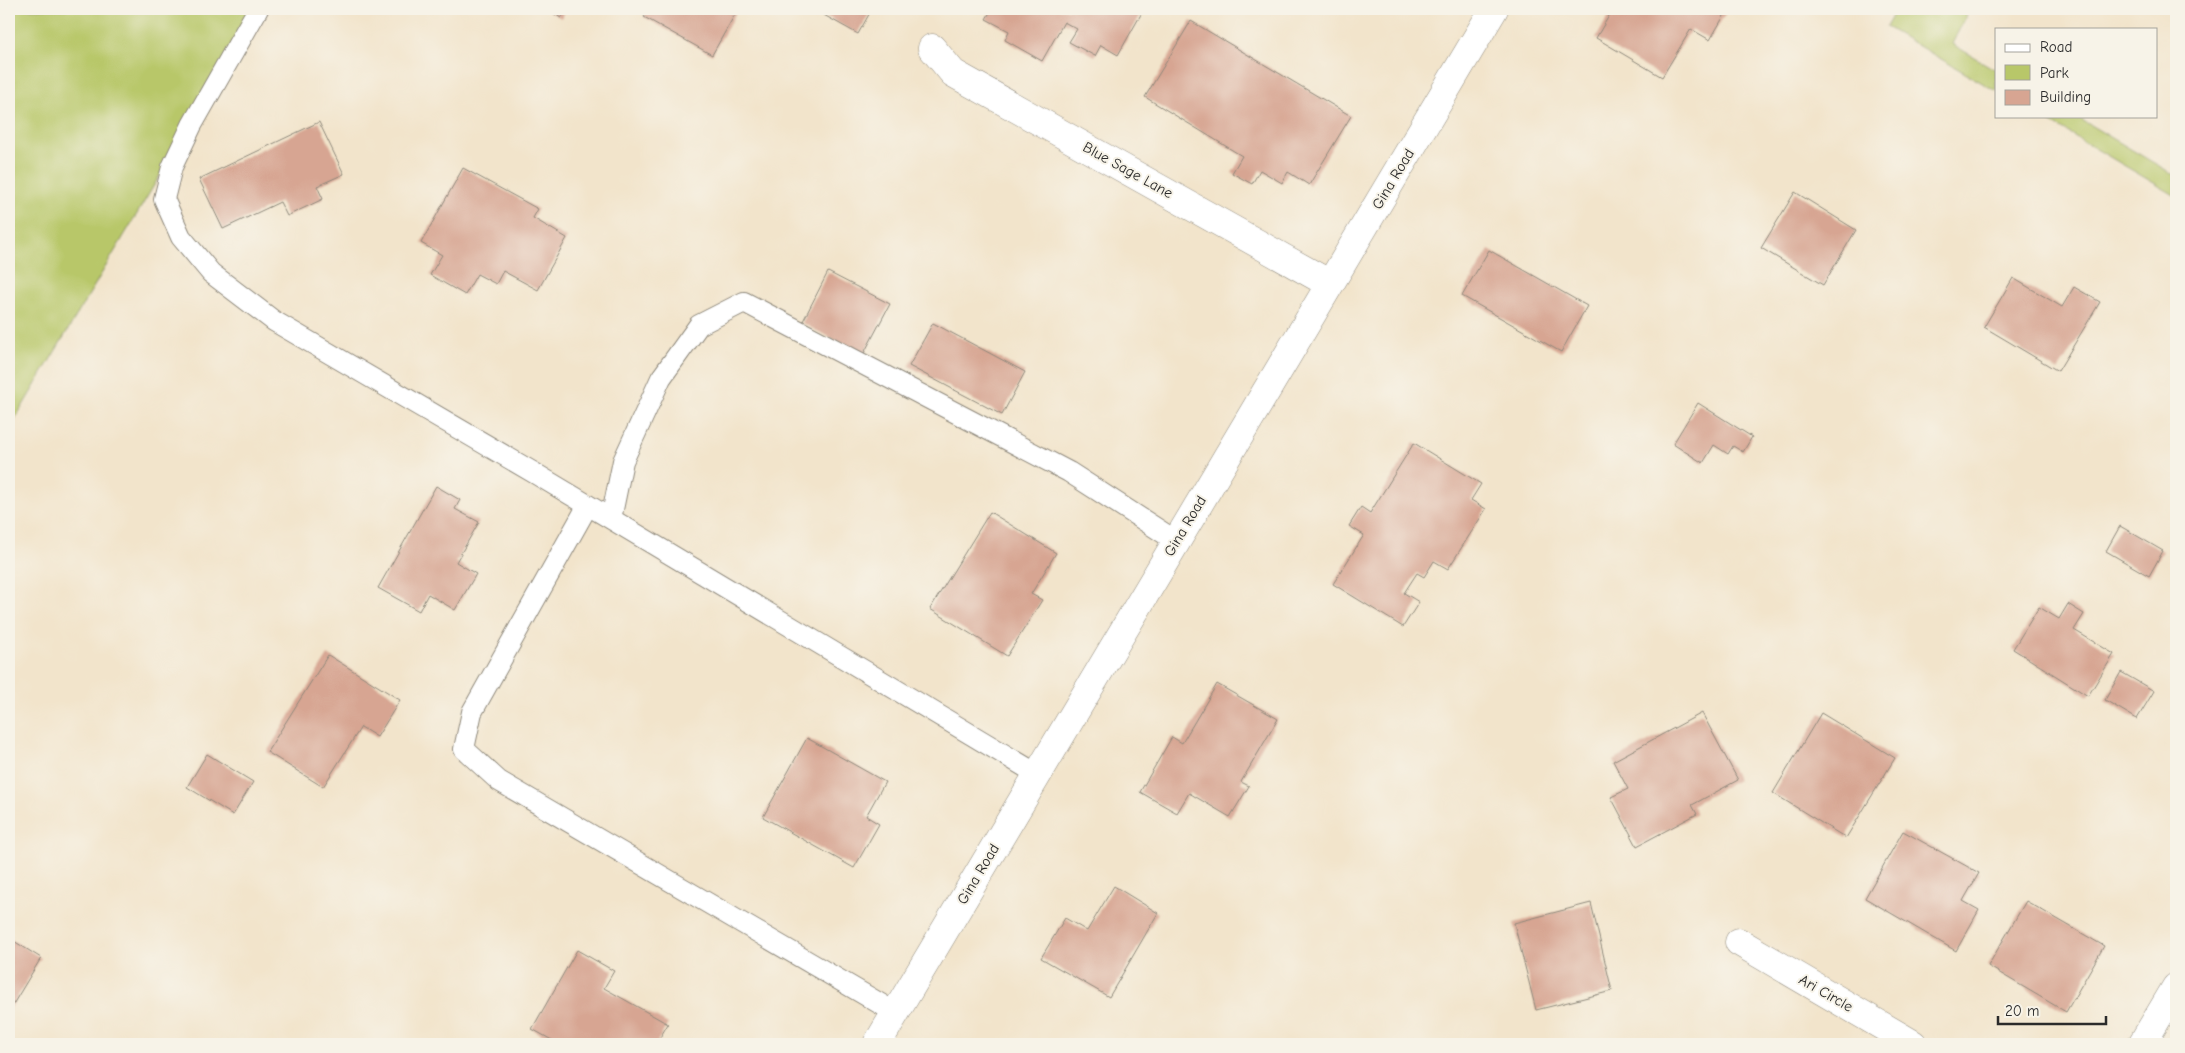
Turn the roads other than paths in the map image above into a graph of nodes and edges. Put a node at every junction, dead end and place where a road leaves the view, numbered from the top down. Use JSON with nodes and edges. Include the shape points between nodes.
{"nodes":[{"id":1,"x":258,"y":9,"type":"edge"},
{"id":2,"x":1494,"y":9,"type":"edge"},
{"id":3,"x":932,"y":48,"type":"dead end"},
{"id":4,"x":1330,"y":284,"type":"junction"},
{"id":5,"x":588,"y":505,"type":"junction"},
{"id":6,"x":611,"y":518,"type":"junction"},
{"id":7,"x":1176,"y":541,"type":"junction"},
{"id":8,"x":1037,"y":774,"type":"junction"},
{"id":9,"x":1739,"y":942,"type":"dead end"},
{"id":10,"x":2176,"y":987,"type":"edge"},
{"id":11,"x":896,"y":1012,"type":"junction"},
{"id":12,"x":877,"y":1044,"type":"edge"},
{"id":13,"x":1913,"y":1044,"type":"edge"},
{"id":14,"x":2142,"y":1044,"type":"edge"}],
"edges":[{"from":1,"to":5,"type":"lane","via":[[172,167],[164,199],[181,237],[211,273],[274,320]]},
{"from":2,"to":4,"type":"street","name":"Gina Road"},
{"from":3,"to":4,"type":"street","name":"Blue Sage Lane","via":[[953,73]]},
{"from":4,"to":7,"type":"street","name":"Gina Road"},
{"from":5,"to":6,"type":"lane"},
{"from":5,"to":11,"type":"lane","via":[[472,712],[464,749],[499,781]]},
{"from":6,"to":7,"type":"lane","via":[[623,461],[661,378],[699,325],[744,302],[1069,472]]},
{"from":6,"to":8,"type":"lane"},
{"from":7,"to":8,"type":"street","name":"Gina Road"},
{"from":8,"to":11,"type":"street","name":"Gina Road"},
{"from":9,"to":13,"type":"street","name":"Ari Circle"},
{"from":10,"to":14,"type":"street"},
{"from":11,"to":12,"type":"street","name":"Gina Road"}]}
